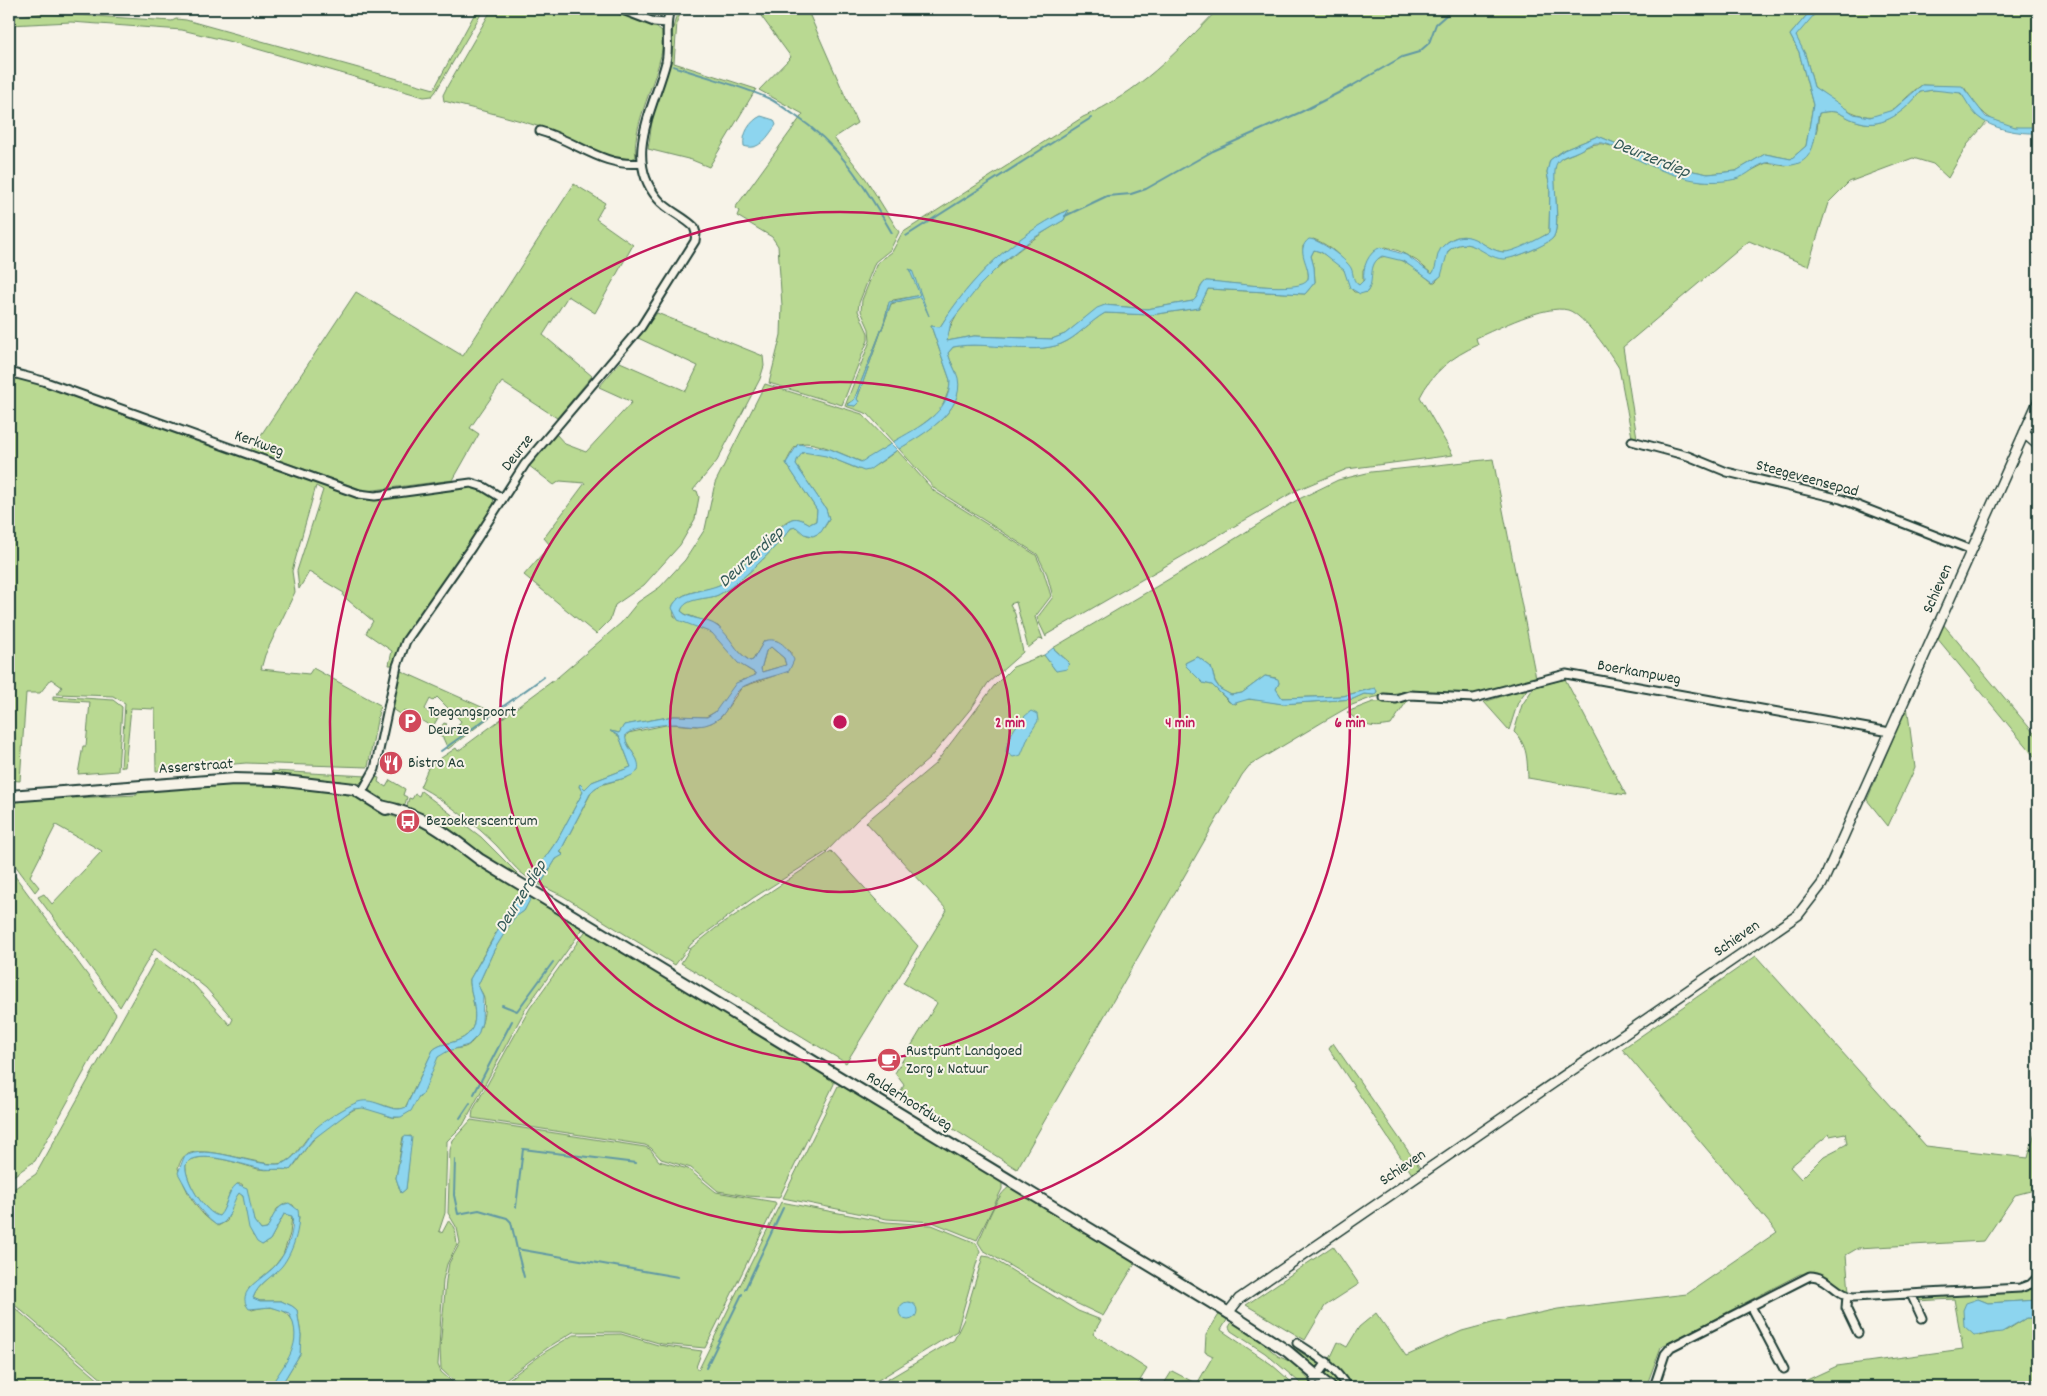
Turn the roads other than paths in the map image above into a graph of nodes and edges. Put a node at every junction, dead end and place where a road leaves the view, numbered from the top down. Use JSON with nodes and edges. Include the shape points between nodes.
{"nodes":[{"id":1,"x":620,"y":9,"type":"edge"},
{"id":2,"x":670,"y":9,"type":"edge"},
{"id":3,"x":666,"y":23,"type":"junction"},
{"id":4,"x":540,"y":131,"type":"dead end"},
{"id":5,"x":640,"y":163,"type":"junction"},
{"id":6,"x":9,"y":372,"type":"edge"},
{"id":7,"x":2038,"y":402,"type":"edge"},
{"id":8,"x":2024,"y":433,"type":"junction"},
{"id":9,"x":1632,"y":441,"type":"dead end"},
{"id":10,"x":2038,"y":445,"type":"edge"},
{"id":11,"x":502,"y":498,"type":"junction"},
{"id":12,"x":1972,"y":550,"type":"junction"},
{"id":13,"x":1384,"y":698,"type":"dead end"},
{"id":14,"x":1890,"y":732,"type":"junction"},
{"id":15,"x":362,"y":792,"type":"junction"},
{"id":16,"x":9,"y":796,"type":"edge"},
{"id":17,"x":518,"y":883,"type":"joint"},
{"id":18,"x":2038,"y":1276,"type":"edge"},
{"id":19,"x":1911,"y":1294,"type":"junction"},
{"id":20,"x":1847,"y":1296,"type":"junction"},
{"id":21,"x":1751,"y":1306,"type":"junction"},
{"id":22,"x":1228,"y":1313,"type":"junction"},
{"id":23,"x":1922,"y":1318,"type":"dead end"},
{"id":24,"x":1858,"y":1333,"type":"dead end"},
{"id":25,"x":1297,"y":1343,"type":"dead end"},
{"id":26,"x":1326,"y":1362,"type":"junction"},
{"id":27,"x":1784,"y":1369,"type":"dead end"},
{"id":28,"x":1317,"y":1381,"type":"edge"},
{"id":29,"x":1330,"y":1387,"type":"edge"},
{"id":30,"x":1347,"y":1387,"type":"edge"},
{"id":31,"x":1654,"y":1387,"type":"edge"}],
"edges":[{"from":1,"to":3,"type":"street","via":[[654,22]]},
{"from":2,"to":3,"type":"street"},
{"from":3,"to":5,"type":"street","via":[[666,60],[648,114]]},
{"from":4,"to":5,"type":"street","via":[[608,160]]},
{"from":5,"to":11,"type":"street","name":"Deurze","via":[[657,198],[694,227],[695,241],[641,327],[525,464]]},
{"from":6,"to":11,"type":"street","name":"Kerkweg","via":[[43,381],[359,494],[375,496],[471,483]]},
{"from":7,"to":8,"type":"street","name":"Schieven"},
{"from":8,"to":10,"type":"street"},
{"from":8,"to":12,"type":"street","name":"Schieven"},
{"from":9,"to":12,"type":"street","name":"Steegeveensepad","via":[[1688,456],[1727,472],[1834,497]]},
{"from":11,"to":15,"type":"street","name":"Deurze","via":[[406,641],[397,666],[375,769]]},
{"from":12,"to":14,"type":"street","name":"Schieven"},
{"from":13,"to":14,"type":"street","name":"Boerkampweg","via":[[1409,695],[1474,698],[1566,674]]},
{"from":14,"to":22,"type":"street","name":"Schieven","via":[[1822,884],[1798,915],[1239,1299]]},
{"from":15,"to":16,"type":"main road","name":"Asserstraat","via":[[276,780],[234,779]]},
{"from":15,"to":17,"type":"main road","name":"Asserstraat","via":[[381,806],[404,811],[427,822]]},
{"from":17,"to":22,"type":"main road","name":"Rolderhoofdweg"},
{"from":18,"to":19,"type":"street","via":[[2031,1284],[2020,1288]]},
{"from":19,"to":20,"type":"street"},
{"from":19,"to":23,"type":"street"},
{"from":20,"to":21,"type":"street","via":[[1822,1278],[1810,1276]]},
{"from":20,"to":24,"type":"street","via":[[1846,1308]]},
{"from":21,"to":27,"type":"street"},
{"from":21,"to":31,"type":"street","via":[[1671,1347],[1665,1354]]},
{"from":22,"to":28,"type":"main road","name":"Rolderhoofdweg","via":[[1287,1351]]},
{"from":25,"to":26,"type":"street"},
{"from":26,"to":28,"type":"street"},
{"from":26,"to":30,"type":"street"},
{"from":28,"to":29,"type":"main road","name":"Rolderhoofdweg"}]}
